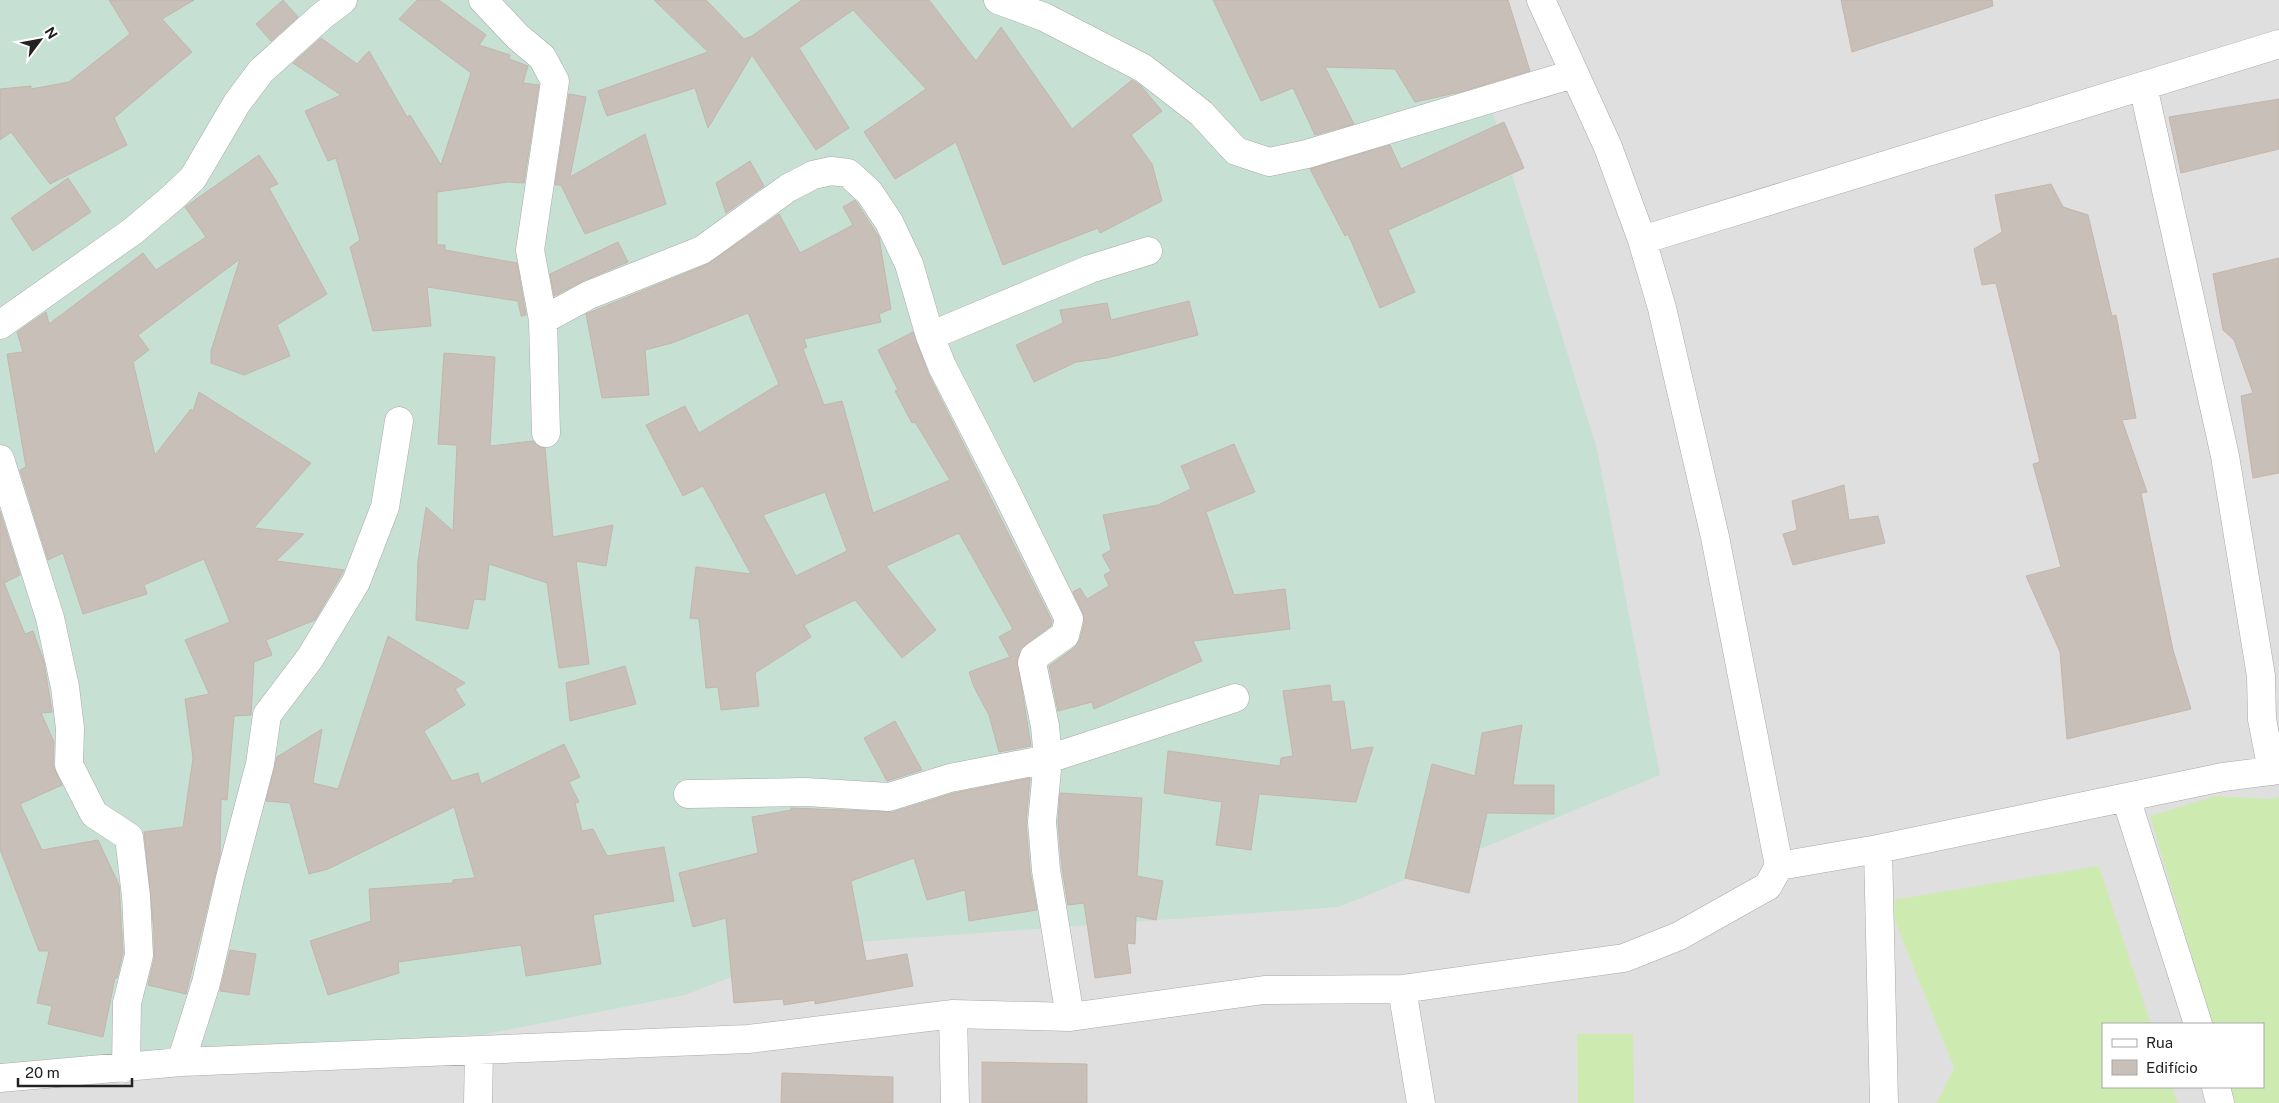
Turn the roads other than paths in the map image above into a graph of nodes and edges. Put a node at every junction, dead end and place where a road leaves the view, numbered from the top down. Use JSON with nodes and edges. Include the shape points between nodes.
{"nodes":[{"id":1,"x":343,"y":0,"type":"edge"},
{"id":2,"x":483,"y":0,"type":"edge"},
{"id":3,"x":998,"y":0,"type":"edge"},
{"id":4,"x":1541,"y":0,"type":"edge"},
{"id":5,"x":2279,"y":44,"type":"edge"},
{"id":6,"x":1574,"y":74,"type":"junction"},
{"id":7,"x":2143,"y":86,"type":"junction"},
{"id":8,"x":1642,"y":240,"type":"junction"},
{"id":9,"x":1148,"y":251,"type":"dead end"},
{"id":10,"x":3,"y":318,"type":"edge"},
{"id":11,"x":543,"y":320,"type":"junction"},
{"id":12,"x":930,"y":336,"type":"junction"},
{"id":13,"x":399,"y":421,"type":"dead end"},
{"id":14,"x":546,"y":433,"type":"dead end"},
{"id":15,"x":0,"y":459,"type":"edge"},
{"id":16,"x":1236,"y":698,"type":"dead end"},
{"id":17,"x":1048,"y":759,"type":"junction"},
{"id":18,"x":2276,"y":771,"type":"edge"},
{"id":19,"x":688,"y":794,"type":"dead end"},
{"id":20,"x":2126,"y":798,"type":"junction"},
{"id":21,"x":1878,"y":848,"type":"junction"},
{"id":22,"x":1779,"y":866,"type":"junction"},
{"id":23,"x":1402,"y":989,"type":"junction"},
{"id":24,"x":953,"y":1014,"type":"junction"},
{"id":25,"x":1070,"y":1018,"type":"junction"},
{"id":26,"x":2198,"y":1023,"type":"edge"},
{"id":27,"x":479,"y":1052,"type":"junction"},
{"id":28,"x":181,"y":1062,"type":"junction"},
{"id":29,"x":126,"y":1068,"type":"junction"},
{"id":30,"x":0,"y":1078,"type":"edge"},
{"id":31,"x":2216,"y":1088,"type":"edge"},
{"id":32,"x":478,"y":1103,"type":"edge"},
{"id":33,"x":955,"y":1103,"type":"edge"},
{"id":34,"x":1421,"y":1103,"type":"edge"},
{"id":35,"x":1884,"y":1103,"type":"edge"},
{"id":36,"x":2220,"y":1103,"type":"edge"}],
"edges":[{"from":1,"to":10,"type":"street","via":[[261,71],[237,103],[193,178],[172,198],[133,231]]},
{"from":2,"to":11,"type":"street","via":[[542,57],[555,81],[530,250]]},
{"from":3,"to":6,"type":"street","via":[[1044,17],[1143,68],[1200,113],[1236,151],[1270,162],[1307,154]]},
{"from":4,"to":6,"type":"street"},
{"from":5,"to":7,"type":"street"},
{"from":6,"to":8,"type":"street","via":[[1608,147]]},
{"from":7,"to":8,"type":"street"},
{"from":7,"to":18,"type":"street","via":[[2225,456],[2261,676],[2262,719]]},
{"from":8,"to":22,"type":"street","via":[[1662,308],[1715,536]]},
{"from":9,"to":12,"type":"street","via":[[1090,269]]},
{"from":11,"to":12,"type":"street","via":[[589,295],[702,250],[788,188],[813,174],[831,171],[848,173],[869,192],[889,222],[909,264]]},
{"from":11,"to":14,"type":"street"},
{"from":12,"to":17,"type":"street","via":[[1069,619],[1065,635],[1034,657],[1032,663]]},
{"from":13,"to":28,"type":"street","via":[[385,507],[356,582],[310,658],[267,715],[260,764],[206,983]]},
{"from":15,"to":29,"type":"street","via":[[54,636],[70,728],[69,765],[94,814],[129,837],[139,955],[127,1003]]},
{"from":16,"to":17,"type":"street"},
{"from":17,"to":19,"type":"street","via":[[950,778],[889,797],[806,792]]},
{"from":17,"to":25,"type":"street","via":[[1042,822],[1046,870]]},
{"from":18,"to":20,"type":"street","via":[[2223,776]]},
{"from":20,"to":21,"type":"street"},
{"from":20,"to":26,"type":"street"},
{"from":21,"to":22,"type":"street"},
{"from":21,"to":35,"type":"street"},
{"from":22,"to":23,"type":"street","via":[[1768,886],[1679,936],[1624,958]]},
{"from":23,"to":25,"type":"street","via":[[1264,990]]},
{"from":23,"to":34,"type":"street"},
{"from":24,"to":25,"type":"street"},
{"from":24,"to":27,"type":"street","via":[[748,1039]]},
{"from":24,"to":33,"type":"street"},
{"from":27,"to":28,"type":"street"},
{"from":27,"to":32,"type":"street"},
{"from":28,"to":29,"type":"street"},
{"from":29,"to":30,"type":"street"},
{"from":31,"to":36,"type":"street"}]}
